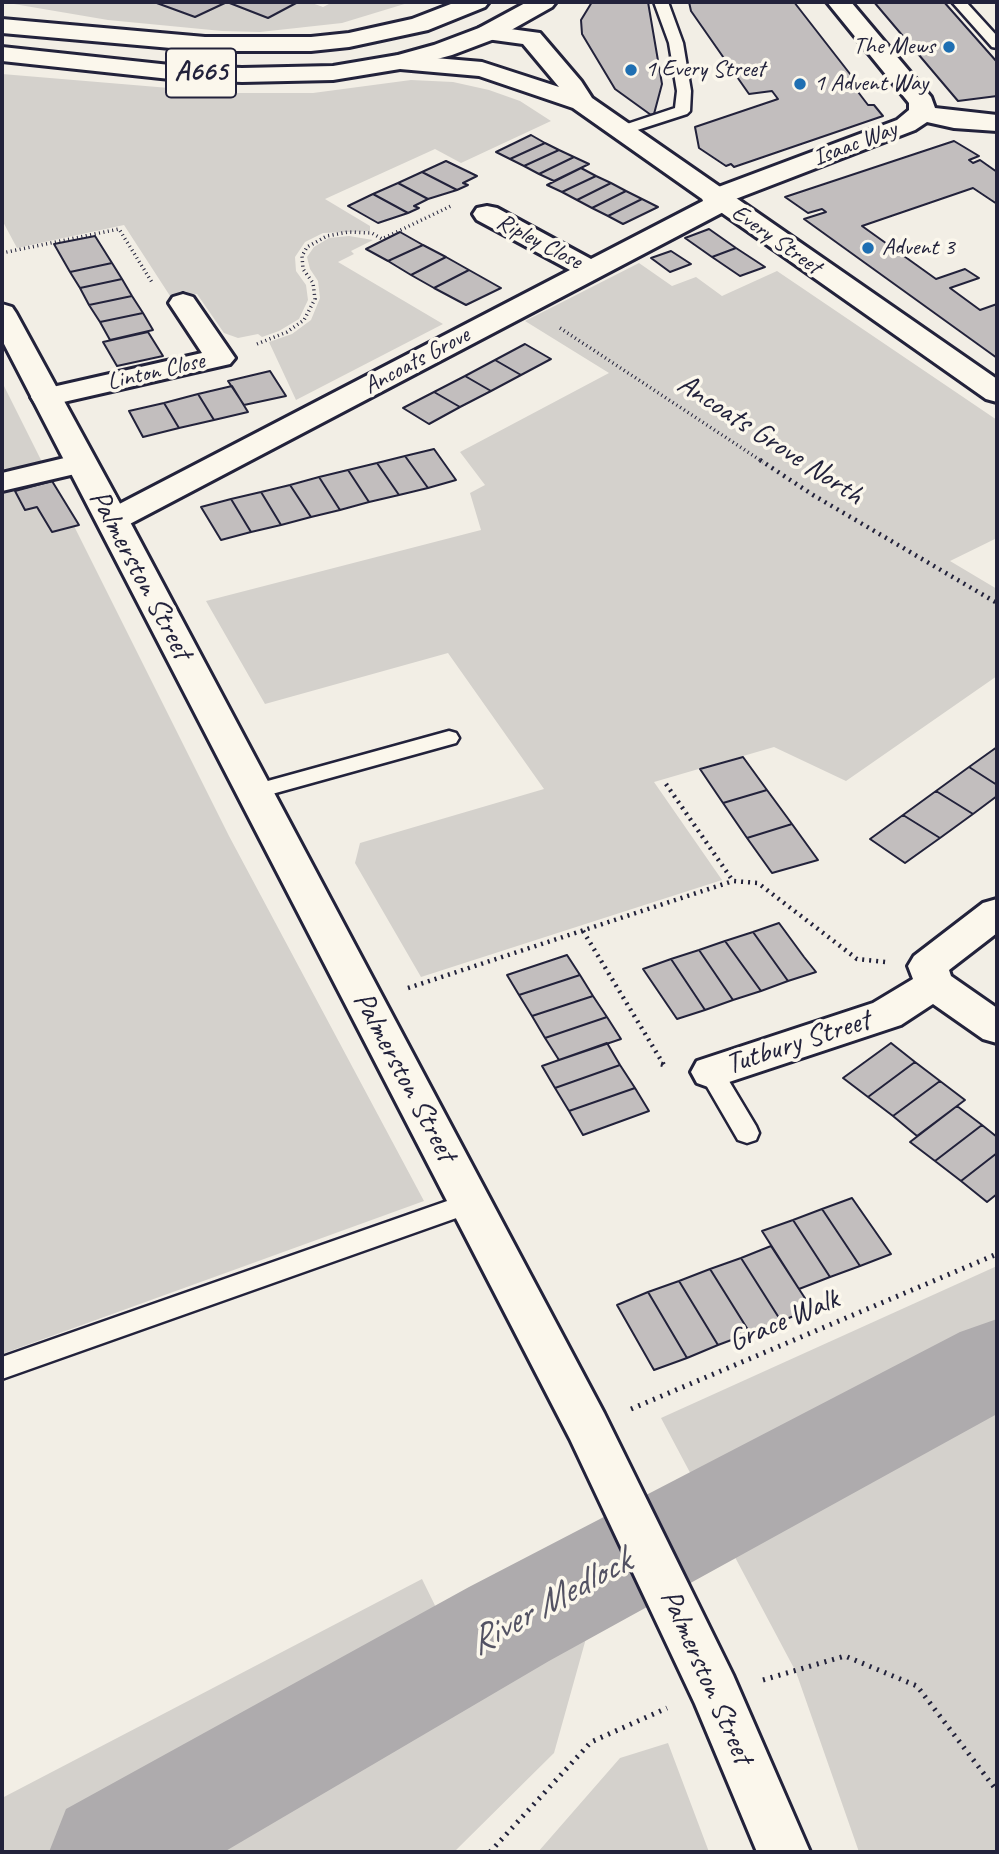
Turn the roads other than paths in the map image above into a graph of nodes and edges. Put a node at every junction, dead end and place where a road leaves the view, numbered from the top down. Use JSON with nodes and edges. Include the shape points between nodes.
{"nodes":[{"id":1,"x":662,"y":2,"type":"edge"},
{"id":2,"x":839,"y":2,"type":"edge"},
{"id":3,"x":959,"y":2,"type":"edge"},
{"id":4,"x":475,"y":3,"type":"edge"},
{"id":5,"x":539,"y":5,"type":"edge"},
{"id":6,"x":419,"y":25,"type":"junction"},
{"id":7,"x":2,"y":26,"type":"edge"},
{"id":8,"x":488,"y":33,"type":"junction"},
{"id":9,"x":531,"y":38,"type":"junction"},
{"id":10,"x":997,"y":44,"type":"edge"},
{"id":11,"x":2,"y":54,"type":"edge"},
{"id":12,"x":400,"y":62,"type":"junction"},
{"id":13,"x":553,"y":92,"type":"junction"},
{"id":14,"x":582,"y":103,"type":"junction"},
{"id":15,"x":922,"y":113,"type":"junction"},
{"id":16,"x":997,"y":123,"type":"edge"},
{"id":17,"x":620,"y":131,"type":"junction"},
{"id":18,"x":718,"y":200,"type":"junction"},
{"id":19,"x":487,"y":214,"type":"road end"},
{"id":20,"x":591,"y":270,"type":"junction"},
{"id":21,"x":183,"y":303,"type":"road end"},
{"id":22,"x":2,"y":313,"type":"edge"},
{"id":23,"x":997,"y":393,"type":"edge"},
{"id":24,"x":46,"y":397,"type":"junction"},
{"id":25,"x":81,"y":463,"type":"junction"},
{"id":26,"x":2,"y":482,"type":"edge"},
{"id":27,"x":113,"y":520,"type":"junction"},
{"id":28,"x":449,"y":738,"type":"dead end"},
{"id":29,"x":254,"y":793,"type":"junction"},
{"id":30,"x":997,"y":913,"type":"edge"},
{"id":31,"x":931,"y":975,"type":"junction"},
{"id":32,"x":997,"y":1028,"type":"edge"},
{"id":33,"x":710,"y":1072,"type":"joint"},
{"id":34,"x":747,"y":1133,"type":"dead end"},
{"id":35,"x":470,"y":1203,"type":"junction"},
{"id":36,"x":2,"y":1368,"type":"edge"},
{"id":37,"x":783,"y":1852,"type":"edge"}],
"edges":[{"from":1,"to":17,"type":"lane","via":[[676,43],[684,91],[682,111]]},
{"from":2,"to":15,"type":"main road","via":[[922,102]]},
{"from":3,"to":10,"type":"lane"},
{"from":4,"to":6,"type":"main road","number":"A665"},
{"from":4,"to":8,"type":"main road"},
{"from":5,"to":8,"type":"main road","number":"A665"},
{"from":5,"to":9,"type":"main road"},
{"from":6,"to":7,"type":"main road","number":"A665","via":[[349,40],[268,46]]},
{"from":6,"to":8,"type":"main road"},
{"from":8,"to":9,"type":"main road"},
{"from":8,"to":12,"type":"main road","number":"A665"},
{"from":8,"to":13,"type":"main road","via":[[511,59]]},
{"from":9,"to":14,"type":"main road"},
{"from":11,"to":12,"type":"main road","number":"A665","via":[[242,75],[333,73]]},
{"from":12,"to":13,"type":"main road","via":[[482,69]]},
{"from":13,"to":14,"type":"main road","name":"Every Street"},
{"from":14,"to":17,"type":"main road","name":"Every Street"},
{"from":15,"to":16,"type":"main road","name":"Isaac Way"},
{"from":15,"to":18,"type":"main road","name":"Isaac Way","via":[[906,125]]},
{"from":17,"to":18,"type":"main road","name":"Every Street"},
{"from":18,"to":20,"type":"main road","name":"Ancoats Grove"},
{"from":18,"to":23,"type":"main road","name":"Every Street"},
{"from":19,"to":20,"type":"main road","name":"Ripley Close"},
{"from":20,"to":27,"type":"main road","name":"Ancoats Grove"},
{"from":21,"to":24,"type":"main road","name":"Linton Close","via":[[220,358]]},
{"from":22,"to":24,"type":"main road","name":"Palmerston Street"},
{"from":24,"to":25,"type":"main road","name":"Palmerston Street"},
{"from":25,"to":26,"type":"main road"},
{"from":25,"to":27,"type":"main road","name":"Palmerston Street"},
{"from":27,"to":29,"type":"main road","name":"Palmerston Street"},
{"from":28,"to":29,"type":"lane"},
{"from":29,"to":35,"type":"main road","name":"Palmerston Street"},
{"from":30,"to":31,"type":"main road","name":"Tutbury Street"},
{"from":31,"to":32,"type":"main road"},
{"from":31,"to":33,"type":"main road","name":"Tutbury Street","via":[[887,1014]]},
{"from":33,"to":34,"type":"lane"},
{"from":35,"to":36,"type":"lane"},
{"from":35,"to":37,"type":"main road","name":"Palmerston Street","via":[[588,1427],[676,1609]]}]}
